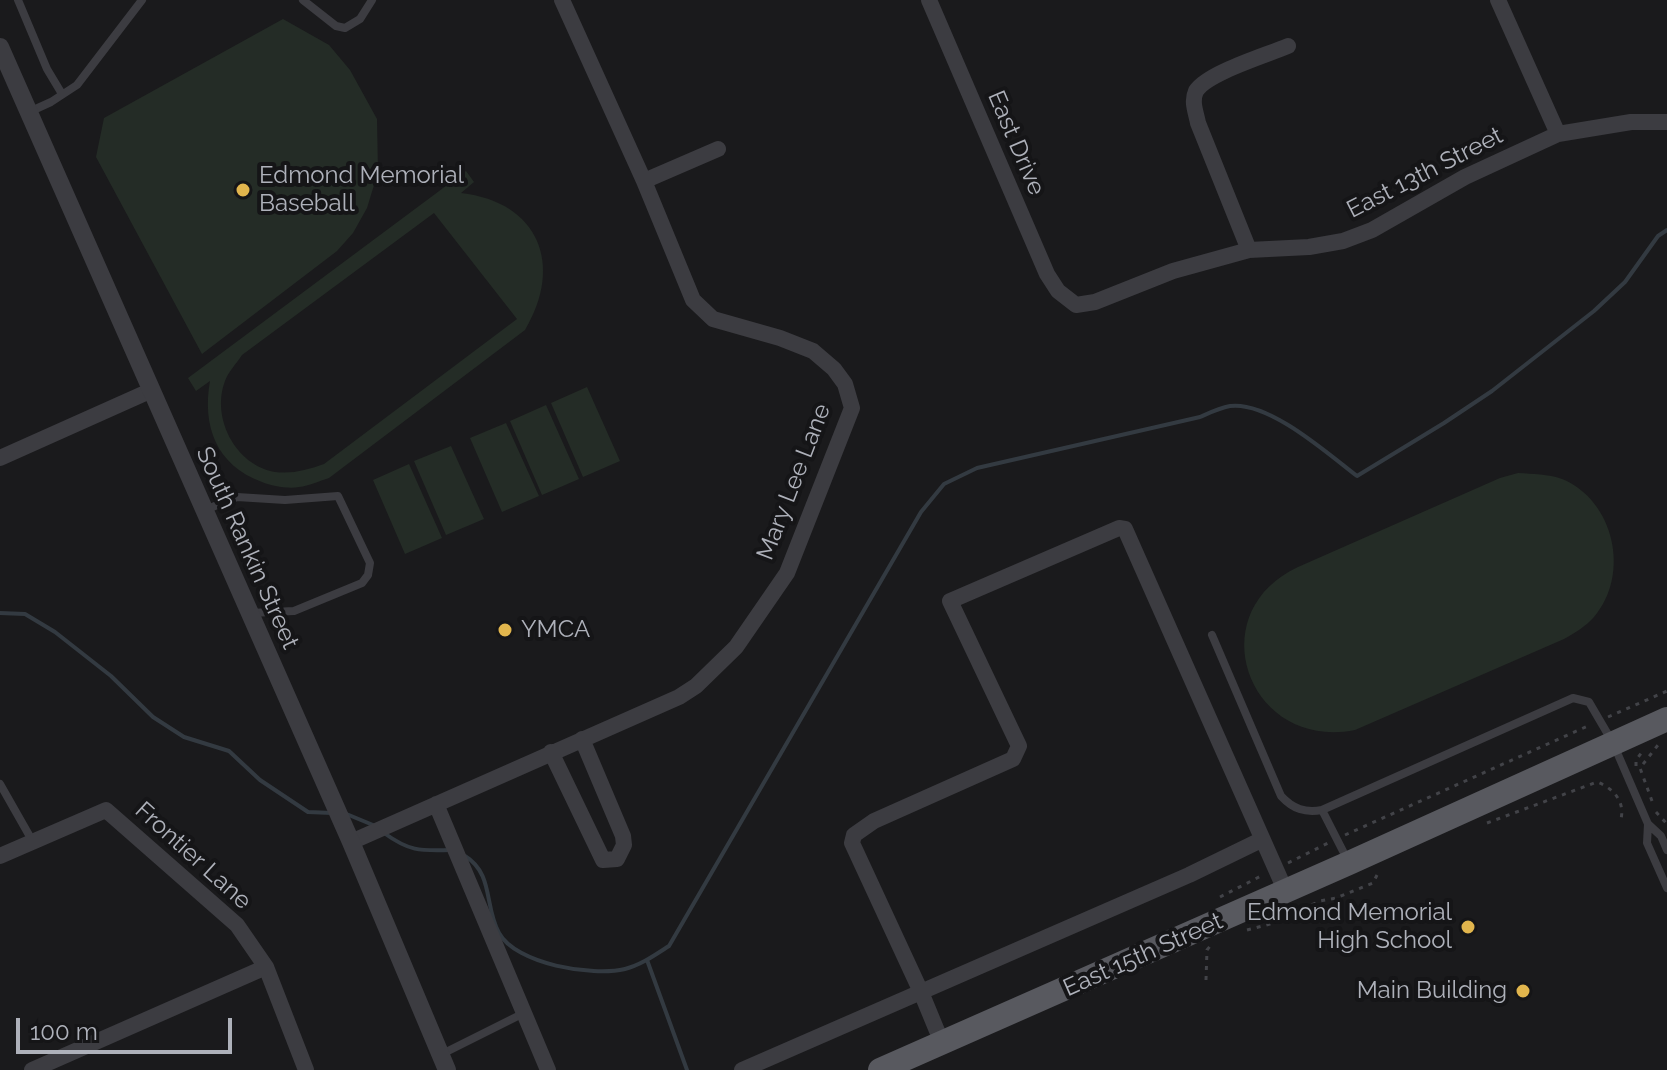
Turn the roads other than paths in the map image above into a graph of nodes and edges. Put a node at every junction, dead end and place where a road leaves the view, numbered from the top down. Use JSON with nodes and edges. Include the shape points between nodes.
{"nodes":[{"id":1,"x":18,"y":0,"type":"edge"},
{"id":2,"x":142,"y":0,"type":"edge"},
{"id":3,"x":303,"y":0,"type":"edge"},
{"id":4,"x":372,"y":0,"type":"edge"},
{"id":5,"x":562,"y":0,"type":"edge"},
{"id":6,"x":929,"y":0,"type":"edge"},
{"id":7,"x":1498,"y":0,"type":"edge"},
{"id":8,"x":1288,"y":46,"type":"dead end"},
{"id":9,"x":0,"y":47,"type":"edge"},
{"id":10,"x":62,"y":94,"type":"junction"},
{"id":11,"x":29,"y":112,"type":"junction"},
{"id":12,"x":1667,"y":122,"type":"edge"},
{"id":13,"x":1558,"y":134,"type":"junction"},
{"id":14,"x":718,"y":149,"type":"dead end"},
{"id":15,"x":644,"y":181,"type":"junction"},
{"id":16,"x":1249,"y":250,"type":"junction"},
{"id":17,"x":1068,"y":300,"type":"joint"},
{"id":18,"x":152,"y":390,"type":"junction"},
{"id":19,"x":0,"y":458,"type":"edge"},
{"id":20,"x":205,"y":510,"type":"junction"},
{"id":21,"x":250,"y":613,"type":"junction"},
{"id":22,"x":1212,"y":635,"type":"dead end"},
{"id":23,"x":1667,"y":719,"type":"edge"},
{"id":24,"x":582,"y":739,"type":"junction"},
{"id":25,"x":1613,"y":743,"type":"junction"},
{"id":26,"x":551,"y":752,"type":"junction"},
{"id":27,"x":0,"y":784,"type":"edge"},
{"id":28,"x":436,"y":804,"type":"junction"},
{"id":29,"x":1322,"y":810,"type":"junction"},
{"id":30,"x":1648,"y":824,"type":"junction"},
{"id":31,"x":1261,"y":840,"type":"junction"},
{"id":32,"x":33,"y":842,"type":"junction"},
{"id":33,"x":351,"y":842,"type":"junction"},
{"id":34,"x":1667,"y":850,"type":"edge"},
{"id":35,"x":0,"y":856,"type":"edge"},
{"id":36,"x":1349,"y":863,"type":"junction"},
{"id":37,"x":1667,"y":888,"type":"edge"},
{"id":38,"x":1286,"y":892,"type":"junction"},
{"id":39,"x":266,"y":967,"type":"junction"},
{"id":40,"x":921,"y":992,"type":"junction"},
{"id":41,"x":524,"y":1013,"type":"junction"},
{"id":42,"x":942,"y":1043,"type":"junction"},
{"id":43,"x":444,"y":1062,"type":"edge"},
{"id":44,"x":32,"y":1070,"type":"edge"},
{"id":45,"x":306,"y":1070,"type":"edge"},
{"id":46,"x":548,"y":1070,"type":"edge"},
{"id":47,"x":742,"y":1070,"type":"edge"},
{"id":48,"x":882,"y":1070,"type":"edge"}],
"edges":[{"from":1,"to":10,"type":"lane"},
{"from":2,"to":10,"type":"lane","via":[[77,85]]},
{"from":3,"to":4,"type":"lane","via":[[345,28],[360,19]]},
{"from":5,"to":15,"type":"street","name":"Mary Lee Lane"},
{"from":6,"to":17,"type":"street","name":"East Drive","via":[[1047,274]]},
{"from":7,"to":13,"type":"street"},
{"from":8,"to":16,"type":"street","via":[[1210,79],[1197,90],[1193,103]]},
{"from":9,"to":11,"type":"street","name":"South Rankin Street"},
{"from":10,"to":11,"type":"lane"},
{"from":11,"to":18,"type":"street","name":"South Rankin Street"},
{"from":12,"to":13,"type":"street","name":"East 13th Street"},
{"from":13,"to":16,"type":"street","name":"East 13th Street","via":[[1358,235],[1309,247]]},
{"from":14,"to":15,"type":"street"},
{"from":15,"to":24,"type":"street","name":"Mary Lee Lane","via":[[701,309],[728,325],[813,351],[845,384],[852,408],[787,573],[736,647],[679,697]]},
{"from":16,"to":17,"type":"street","name":"East 13th Street","via":[[1173,271],[1095,302],[1076,305]]},
{"from":18,"to":19,"type":"street"},
{"from":18,"to":20,"type":"street","name":"South Rankin Street"},
{"from":20,"to":21,"type":"street","name":"South Rankin Street"},
{"from":20,"to":21,"type":"lane","via":[[237,497],[338,496],[370,563],[362,583],[294,611]]},
{"from":21,"to":33,"type":"street","name":"South Rankin Street"},
{"from":22,"to":29,"type":"lane","via":[[1281,796],[1296,808]]},
{"from":23,"to":25,"type":"main road","name":"East 15th Street"},
{"from":24,"to":26,"type":"street","name":"Mary Lee Lane"},
{"from":24,"to":26,"type":"street","via":[[623,836],[617,859],[603,860]]},
{"from":25,"to":29,"type":"lane","via":[[1589,702],[1573,698]]},
{"from":25,"to":30,"type":"lane"},
{"from":25,"to":36,"type":"main road","name":"East 15th Street"},
{"from":26,"to":28,"type":"street","name":"Mary Lee Lane"},
{"from":27,"to":32,"type":"lane"},
{"from":28,"to":33,"type":"street","name":"Mary Lee Lane"},
{"from":28,"to":41,"type":"street"},
{"from":29,"to":36,"type":"lane"},
{"from":30,"to":34,"type":"lane"},
{"from":30,"to":37,"type":"lane","via":[[1647,843]]},
{"from":31,"to":38,"type":"street"},
{"from":31,"to":40,"type":"street"},
{"from":31,"to":40,"type":"street","via":[[1125,529],[950,601],[1019,746],[1013,759],[874,821],[854,835],[852,843]]},
{"from":32,"to":35,"type":"street"},
{"from":32,"to":39,"type":"street","name":"Frontier Lane","via":[[106,810],[237,925]]},
{"from":33,"to":43,"type":"street","name":"South Rankin Street"},
{"from":36,"to":38,"type":"main road","name":"East 15th Street"},
{"from":38,"to":42,"type":"main road","name":"East 15th Street"},
{"from":39,"to":44,"type":"street"},
{"from":39,"to":45,"type":"street","name":"Frontier Lane"},
{"from":40,"to":42,"type":"street"},
{"from":40,"to":47,"type":"street"},
{"from":41,"to":43,"type":"lane"},
{"from":41,"to":46,"type":"street"},
{"from":42,"to":48,"type":"main road","name":"East 15th Street"}]}
